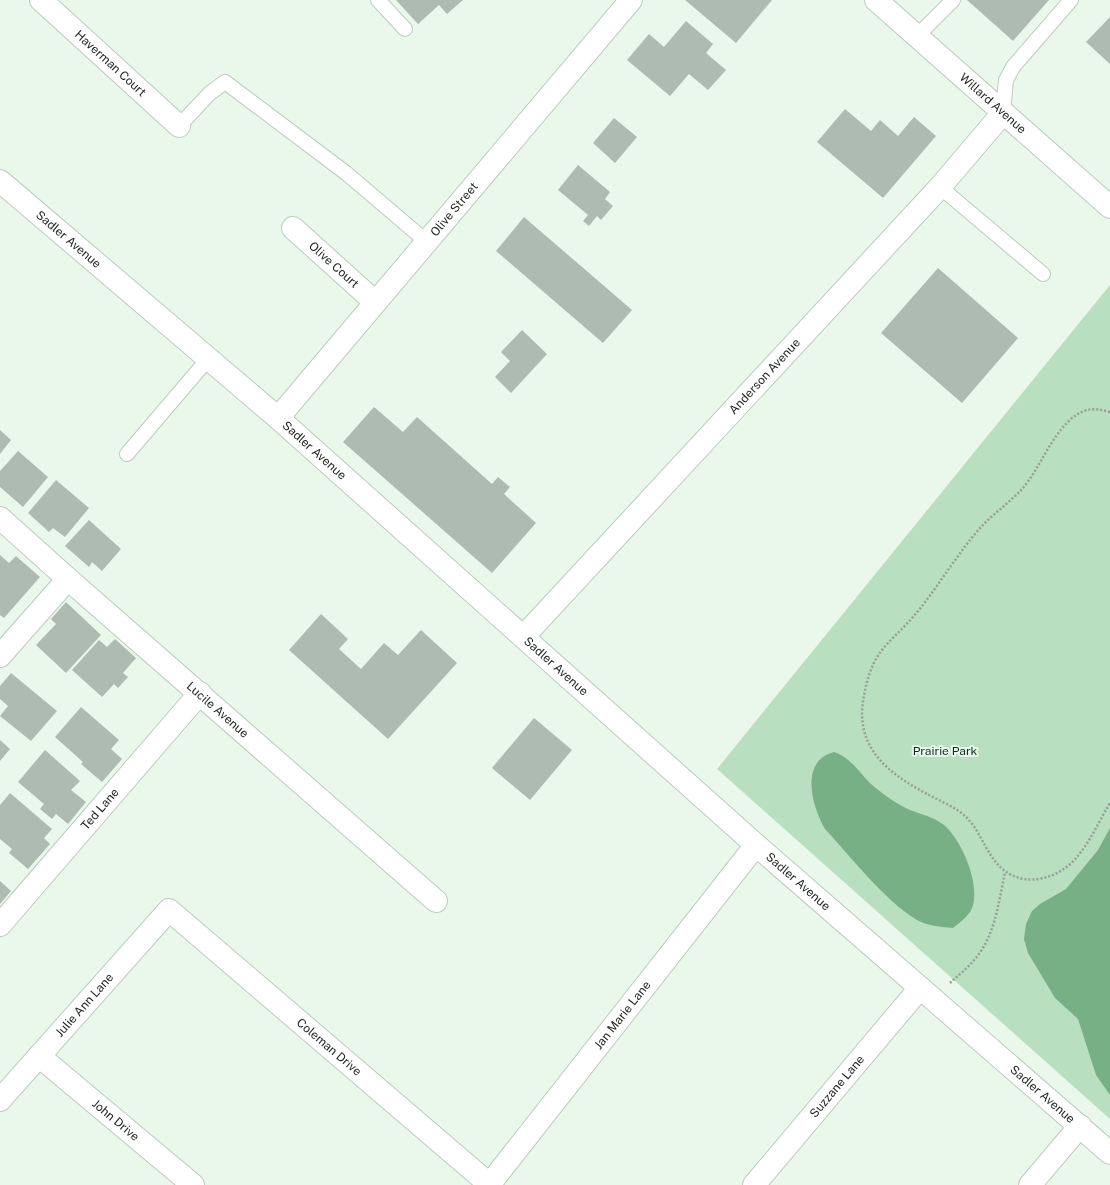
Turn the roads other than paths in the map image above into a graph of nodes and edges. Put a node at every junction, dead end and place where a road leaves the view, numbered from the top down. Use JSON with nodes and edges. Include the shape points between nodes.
{"nodes":[{"id":1,"x":41,"y":0,"type":"edge"},
{"id":2,"x":378,"y":0,"type":"edge"},
{"id":3,"x":630,"y":0,"type":"edge"},
{"id":4,"x":876,"y":0,"type":"edge"},
{"id":5,"x":953,"y":0,"type":"edge"},
{"id":6,"x":1071,"y":0,"type":"edge"},
{"id":7,"x":404,"y":29,"type":"dead end"},
{"id":8,"x":916,"y":37,"type":"junction"},
{"id":9,"x":1003,"y":113,"type":"junction"},
{"id":10,"x":179,"y":126,"type":"joint"},
{"id":11,"x":0,"y":181,"type":"edge"},
{"id":12,"x":940,"y":187,"type":"junction"},
{"id":13,"x":1109,"y":203,"type":"edge"},
{"id":14,"x":293,"y":228,"type":"dead end"},
{"id":15,"x":427,"y":242,"type":"junction"},
{"id":16,"x":1043,"y":274,"type":"dead end"},
{"id":17,"x":375,"y":302,"type":"junction"},
{"id":18,"x":208,"y":359,"type":"junction"},
{"id":19,"x":278,"y":418,"type":"junction"},
{"id":20,"x":127,"y":454,"type":"dead end"},
{"id":21,"x":0,"y":518,"type":"edge"},
{"id":22,"x":68,"y":580,"type":"junction"},
{"id":23,"x":524,"y":636,"type":"junction"},
{"id":24,"x":0,"y":656,"type":"edge"},
{"id":25,"x":200,"y":694,"type":"junction"},
{"id":26,"x":756,"y":845,"type":"junction"},
{"id":27,"x":436,"y":902,"type":"dead end"},
{"id":28,"x":169,"y":910,"type":"joint"},
{"id":29,"x":0,"y":925,"type":"edge"},
{"id":30,"x":927,"y":994,"type":"junction"},
{"id":31,"x":39,"y":1056,"type":"junction"},
{"id":32,"x":0,"y":1100,"type":"edge"},
{"id":33,"x":1080,"y":1126,"type":"junction"},
{"id":34,"x":1110,"y":1153,"type":"edge"},
{"id":35,"x":489,"y":1184,"type":"edge"},
{"id":36,"x":193,"y":1185,"type":"edge"},
{"id":37,"x":754,"y":1185,"type":"edge"},
{"id":38,"x":1030,"y":1185,"type":"edge"}],
"edges":[{"from":1,"to":10,"type":"street","name":"Haverman Court"},
{"from":2,"to":7,"type":"lane"},
{"from":3,"to":15,"type":"street","name":"Olive Street"},
{"from":4,"to":8,"type":"street","name":"Willard Avenue"},
{"from":5,"to":8,"type":"lane"},
{"from":6,"to":9,"type":"lane","via":[[1013,67],[1006,80]]},
{"from":8,"to":9,"type":"street","name":"Willard Avenue"},
{"from":9,"to":12,"type":"street","name":"Anderson Avenue"},
{"from":9,"to":13,"type":"street","name":"Willard Avenue"},
{"from":10,"to":15,"type":"lane","via":[[210,93],[225,82],[346,172]]},
{"from":11,"to":18,"type":"street","name":"Sadler Avenue"},
{"from":12,"to":16,"type":"lane"},
{"from":12,"to":23,"type":"street","name":"Anderson Avenue"},
{"from":14,"to":17,"type":"street","name":"Olive Court"},
{"from":15,"to":17,"type":"street","name":"Olive Street"},
{"from":17,"to":19,"type":"street","name":"Olive Street"},
{"from":18,"to":19,"type":"street","name":"Sadler Avenue"},
{"from":18,"to":20,"type":"lane"},
{"from":19,"to":23,"type":"street","name":"Sadler Avenue"},
{"from":21,"to":22,"type":"street","name":"Lucile Avenue"},
{"from":22,"to":24,"type":"street"},
{"from":22,"to":25,"type":"street","name":"Lucile Avenue"},
{"from":23,"to":26,"type":"street","name":"Sadler Avenue"},
{"from":25,"to":27,"type":"street","name":"Lucile Avenue"},
{"from":25,"to":29,"type":"street","name":"Ted Lane"},
{"from":26,"to":30,"type":"street","name":"Sadler Avenue"},
{"from":26,"to":35,"type":"street","name":"Jan Marie Lane"},
{"from":28,"to":31,"type":"street","name":"Julie Ann Lane"},
{"from":28,"to":35,"type":"street","name":"Coleman Drive"},
{"from":30,"to":33,"type":"street","name":"Sadler Avenue"},
{"from":30,"to":37,"type":"street","name":"Suzzane Lane"},
{"from":31,"to":32,"type":"street","name":"Julie Ann Lane"},
{"from":31,"to":36,"type":"street","name":"John Drive"},
{"from":33,"to":34,"type":"street","name":"Sadler Avenue"},
{"from":33,"to":38,"type":"street"}]}
